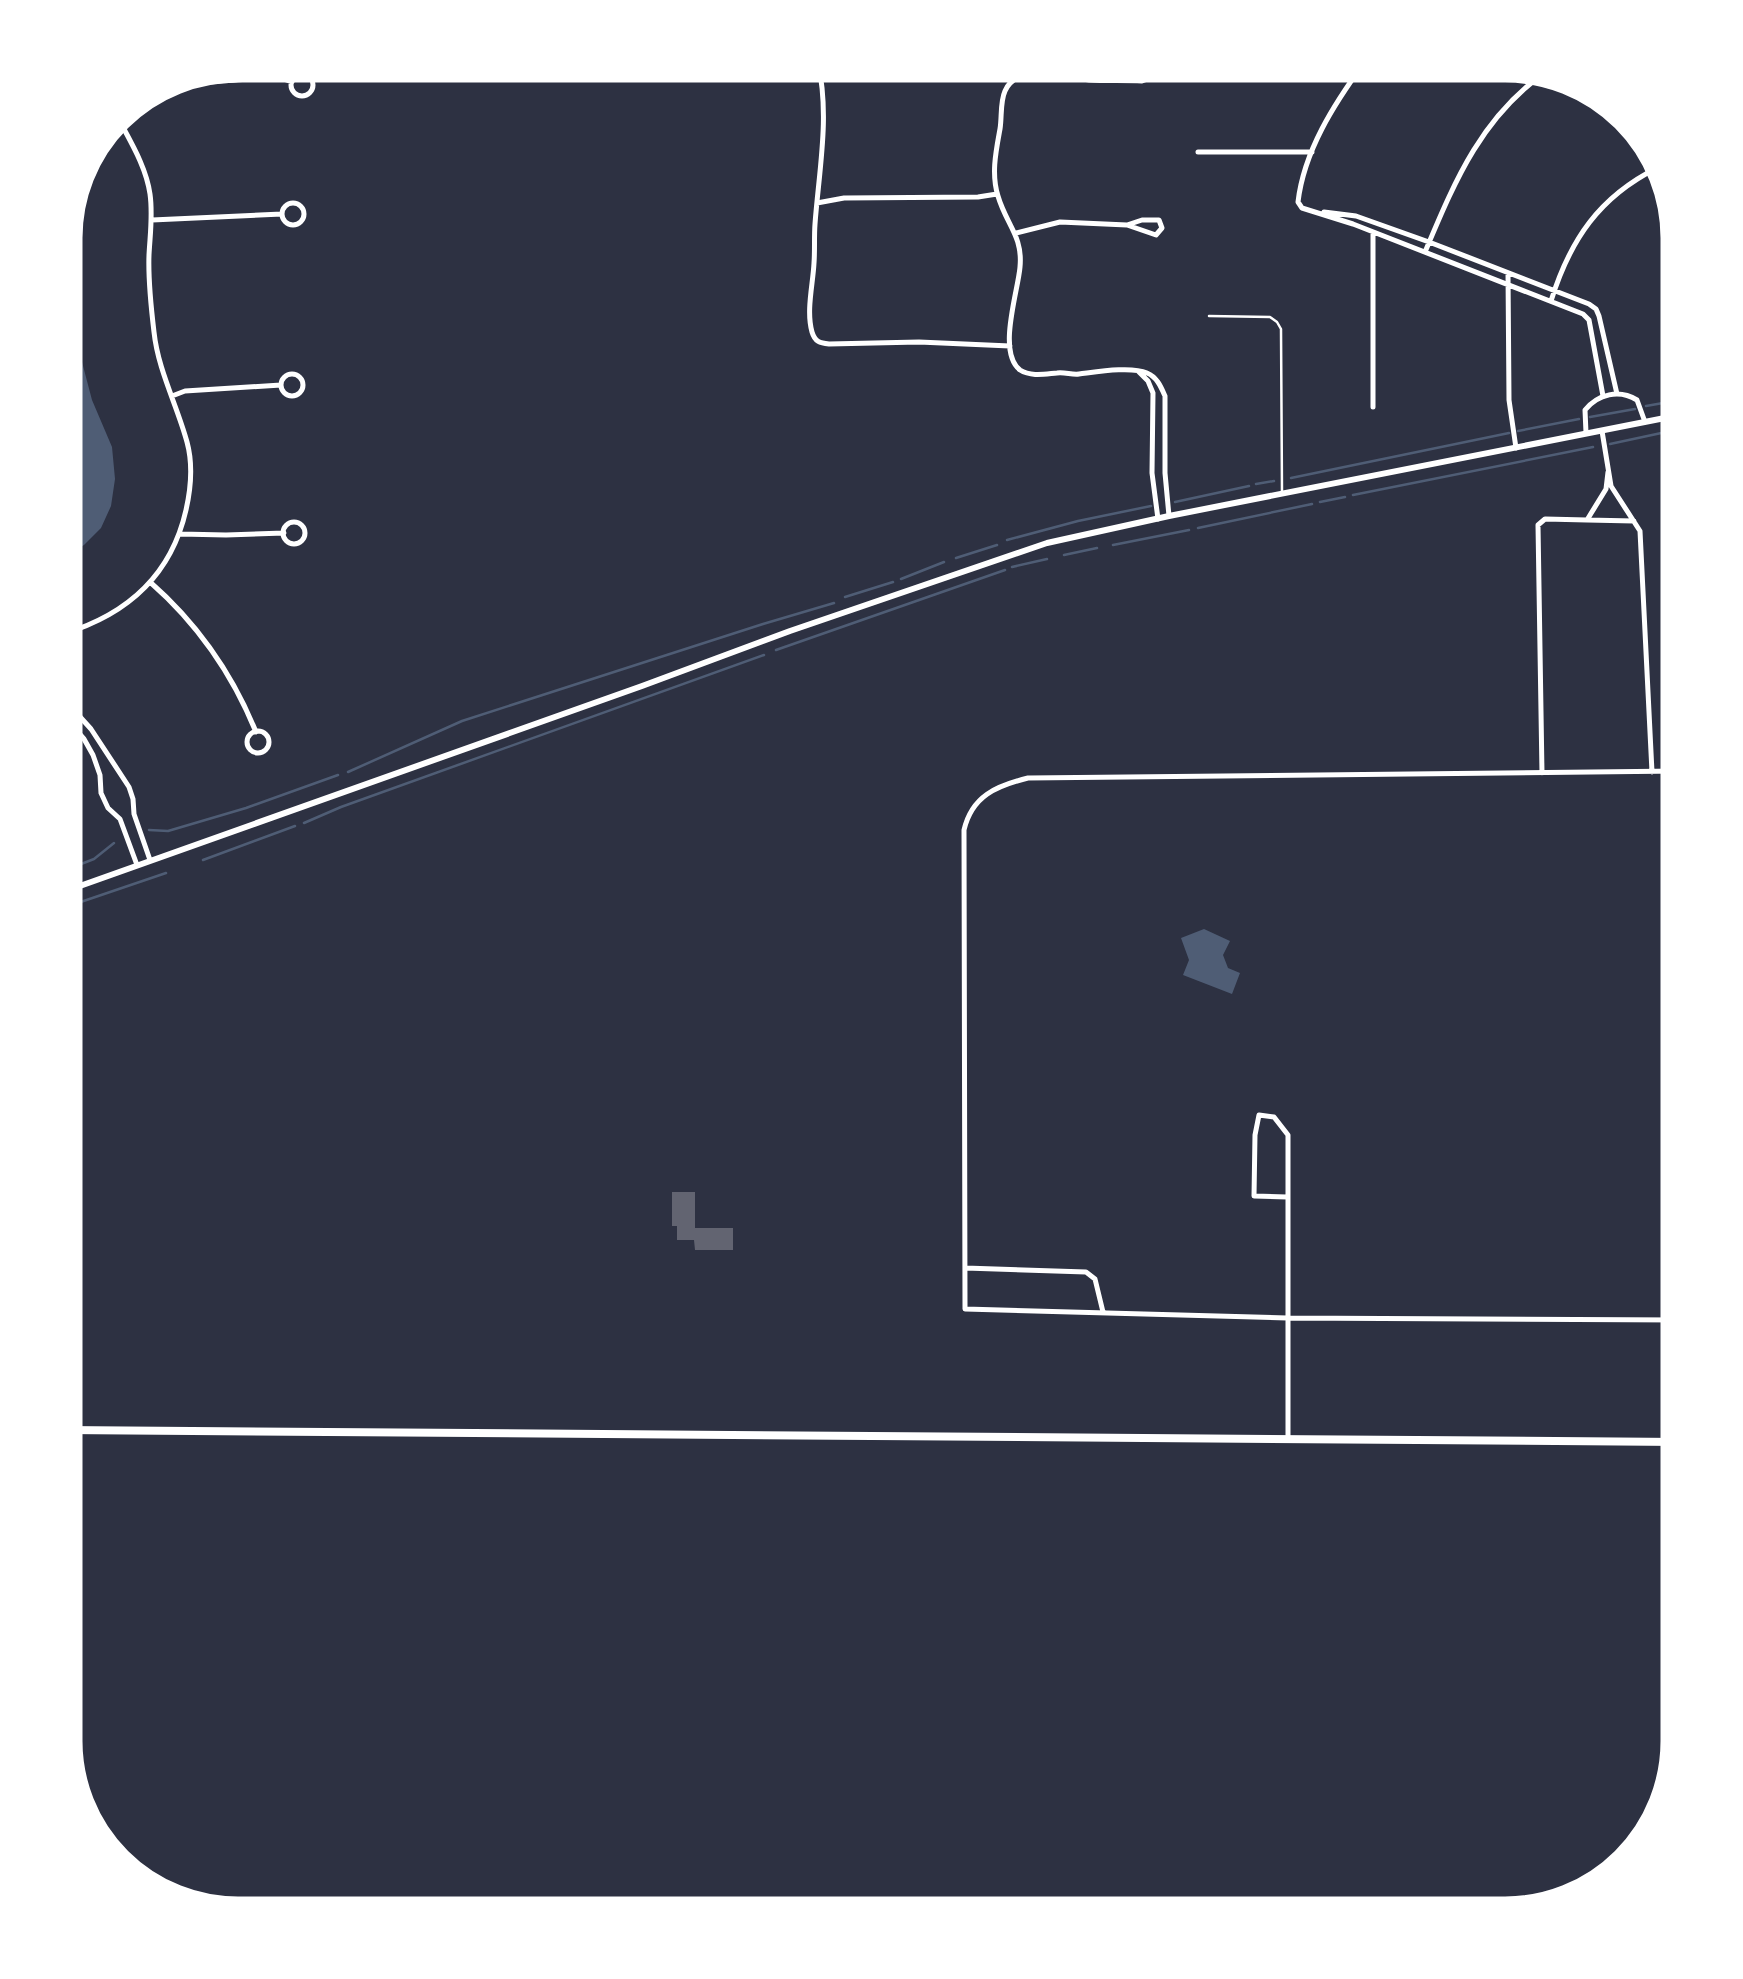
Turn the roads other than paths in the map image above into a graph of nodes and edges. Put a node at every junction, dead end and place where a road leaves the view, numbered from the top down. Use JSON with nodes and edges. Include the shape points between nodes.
{"nodes":[{"id":1,"x":286,"y":80,"type":"edge"},
{"id":2,"x":310,"y":80,"type":"edge"},
{"id":3,"x":822,"y":80,"type":"edge"},
{"id":4,"x":1016,"y":80,"type":"edge"},
{"id":5,"x":1090,"y":80,"type":"edge"},
{"id":6,"x":1120,"y":80,"type":"joint"},
{"id":7,"x":1145,"y":80,"type":"edge"},
{"id":8,"x":1353,"y":80,"type":"edge"},
{"id":9,"x":292,"y":82,"type":"joint"},
{"id":10,"x":1532,"y":83,"type":"edge"},
{"id":11,"x":123,"y":130,"type":"edge"},
{"id":12,"x":1198,"y":152,"type":"dead end"},
{"id":13,"x":1312,"y":152,"type":"junction"},
{"id":14,"x":1649,"y":172,"type":"edge"},
{"id":15,"x":997,"y":194,"type":"junction"},
{"id":16,"x":817,"y":203,"type":"junction"},
{"id":17,"x":1311,"y":211,"type":"junction"},
{"id":18,"x":282,"y":214,"type":"junction"},
{"id":19,"x":152,"y":220,"type":"junction"},
{"id":20,"x":1128,"y":225,"type":"junction"},
{"id":21,"x":1373,"y":232,"type":"junction"},
{"id":22,"x":1016,"y":233,"type":"junction"},
{"id":23,"x":1429,"y":242,"type":"junction"},
{"id":24,"x":1425,"y":252,"type":"junction"},
{"id":25,"x":1508,"y":273,"type":"junction"},
{"id":26,"x":1508,"y":286,"type":"junction"},
{"id":27,"x":1554,"y":290,"type":"junction"},
{"id":28,"x":1551,"y":301,"type":"junction"},
{"id":29,"x":1208,"y":316,"type":"dead end"},
{"id":30,"x":1010,"y":346,"type":"junction"},
{"id":31,"x":1137,"y":370,"type":"junction"},
{"id":32,"x":282,"y":385,"type":"junction"},
{"id":33,"x":1616,"y":394,"type":"junction"},
{"id":34,"x":172,"y":396,"type":"junction"},
{"id":35,"x":1603,"y":396,"type":"junction"},
{"id":36,"x":1373,"y":407,"type":"dead end"},
{"id":37,"x":1663,"y":418,"type":"edge"},
{"id":38,"x":1644,"y":422,"type":"junction"},
{"id":39,"x":1602,"y":431,"type":"junction"},
{"id":40,"x":1586,"y":434,"type":"junction"},
{"id":41,"x":1516,"y":448,"type":"junction"},
{"id":42,"x":1608,"y":472,"type":"junction"},
{"id":43,"x":1282,"y":494,"type":"junction"},
{"id":44,"x":1169,"y":516,"type":"junction"},
{"id":45,"x":1158,"y":519,"type":"junction"},
{"id":46,"x":1587,"y":520,"type":"junction"},
{"id":47,"x":1635,"y":521,"type":"junction"},
{"id":48,"x":284,"y":533,"type":"junction"},
{"id":49,"x":180,"y":534,"type":"junction"},
{"id":50,"x":150,"y":582,"type":"junction"},
{"id":51,"x":80,"y":628,"type":"edge"},
{"id":52,"x":80,"y":717,"type":"edge"},
{"id":53,"x":256,"y":732,"type":"junction"},
{"id":54,"x":80,"y":734,"type":"edge"},
{"id":55,"x":1652,"y":772,"type":"junction"},
{"id":56,"x":1663,"y":772,"type":"edge"},
{"id":57,"x":1542,"y":773,"type":"junction"},
{"id":58,"x":134,"y":814,"type":"junction"},
{"id":59,"x":120,"y":819,"type":"junction"},
{"id":60,"x":150,"y":860,"type":"junction"},
{"id":61,"x":137,"y":865,"type":"junction"},
{"id":62,"x":80,"y":886,"type":"edge"},
{"id":63,"x":1287,"y":1197,"type":"junction"},
{"id":64,"x":965,"y":1268,"type":"junction"},
{"id":65,"x":1104,"y":1313,"type":"junction"},
{"id":66,"x":1287,"y":1318,"type":"junction"},
{"id":67,"x":1663,"y":1320,"type":"edge"},
{"id":68,"x":80,"y":1430,"type":"edge"},
{"id":69,"x":1288,"y":1438,"type":"junction"},
{"id":70,"x":1663,"y":1442,"type":"edge"}],
"edges":[{"from":1,"to":9,"type":"street"},
{"from":2,"to":9,"type":"street","via":[[312,88],[299,96]]},
{"from":3,"to":16,"type":"street"},
{"from":4,"to":15,"type":"street","via":[[1004,94]]},
{"from":5,"to":6,"type":"street"},
{"from":6,"to":7,"type":"street"},
{"from":8,"to":13,"type":"street"},
{"from":10,"to":23,"type":"street","via":[[1475,145]]},
{"from":11,"to":19,"type":"street","via":[[140,160]]},
{"from":12,"to":13,"type":"street"},
{"from":13,"to":17,"type":"street","via":[[1298,202]]},
{"from":14,"to":27,"type":"street","via":[[1627,184],[1586,225]]},
{"from":15,"to":16,"type":"street"},
{"from":15,"to":22,"type":"street"},
{"from":16,"to":30,"type":"street","via":[[810,328],[820,343]]},
{"from":17,"to":21,"type":"street"},
{"from":17,"to":23,"type":"street","via":[[1356,216]]},
{"from":18,"to":18,"type":"street","via":[[293,224],[303,213],[290,203]]},
{"from":18,"to":19,"type":"street"},
{"from":19,"to":34,"type":"street","via":[[154,337]]},
{"from":20,"to":20,"type":"street","via":[[1156,235],[1162,224],[1154,218]]},
{"from":20,"to":22,"type":"street","via":[[1060,222]]},
{"from":21,"to":24,"type":"street"},
{"from":21,"to":36,"type":"street"},
{"from":22,"to":30,"type":"street","via":[[1020,261]]},
{"from":23,"to":24,"type":"street"},
{"from":23,"to":25,"type":"street"},
{"from":24,"to":26,"type":"street"},
{"from":25,"to":26,"type":"street"},
{"from":25,"to":27,"type":"street"},
{"from":26,"to":28,"type":"street"},
{"from":26,"to":41,"type":"street"},
{"from":27,"to":28,"type":"street"},
{"from":27,"to":33,"type":"street","via":[[1596,309]]},
{"from":28,"to":35,"type":"street","via":[[1588,320]]},
{"from":29,"to":43,"type":"lane","via":[[1270,316],[1281,329]]},
{"from":30,"to":31,"type":"street","via":[[1012,359],[1031,374]]},
{"from":31,"to":44,"type":"street","via":[[1149,373],[1165,396]]},
{"from":31,"to":45,"type":"street","via":[[1154,392]]},
{"from":32,"to":32,"type":"street","via":[[292,396],[303,384],[294,374]]},
{"from":32,"to":34,"type":"street"},
{"from":33,"to":35,"type":"street"},
{"from":33,"to":38,"type":"street","via":[[1637,400]]},
{"from":34,"to":49,"type":"street","via":[[191,475]]},
{"from":35,"to":40,"type":"street","via":[[1585,410]]},
{"from":37,"to":38,"type":"main road"},
{"from":38,"to":39,"type":"main road"},
{"from":39,"to":40,"type":"main road"},
{"from":39,"to":42,"type":"street"},
{"from":40,"to":41,"type":"main road"},
{"from":41,"to":43,"type":"main road"},
{"from":42,"to":46,"type":"street"},
{"from":42,"to":47,"type":"street"},
{"from":43,"to":44,"type":"main road"},
{"from":44,"to":45,"type":"main road"},
{"from":45,"to":60,"type":"main road","via":[[1014,552]]},
{"from":46,"to":47,"type":"street"},
{"from":46,"to":57,"type":"street","via":[[1545,519],[1538,525]]},
{"from":47,"to":55,"type":"street"},
{"from":48,"to":48,"type":"street","via":[[295,544],[305,532],[292,522]]},
{"from":48,"to":49,"type":"street"},
{"from":49,"to":50,"type":"street"},
{"from":50,"to":51,"type":"street","via":[[129,603]]},
{"from":50,"to":53,"type":"street","via":[[210,646]]},
{"from":52,"to":58,"type":"street","via":[[121,774]]},
{"from":53,"to":53,"type":"street","via":[[247,742],[258,753],[269,742]]},
{"from":54,"to":59,"type":"street","via":[[94,755],[108,808]]},
{"from":55,"to":56,"type":"street"},
{"from":55,"to":57,"type":"street"},
{"from":57,"to":64,"type":"street","via":[[1028,778],[981,798],[964,830]]},
{"from":58,"to":59,"type":"street"},
{"from":58,"to":60,"type":"street"},
{"from":59,"to":61,"type":"street"},
{"from":60,"to":61,"type":"main road"},
{"from":61,"to":62,"type":"main road"},
{"from":63,"to":63,"type":"street","via":[[1288,1136],[1274,1116],[1259,1115],[1254,1196]]},
{"from":63,"to":66,"type":"street"},
{"from":64,"to":65,"type":"street","via":[[1086,1272],[1095,1279]]},
{"from":64,"to":65,"type":"street","via":[[965,1309]]},
{"from":65,"to":66,"type":"street"},
{"from":66,"to":67,"type":"street"},
{"from":66,"to":69,"type":"street"},
{"from":68,"to":69,"type":"highway"},
{"from":69,"to":70,"type":"highway"}]}
